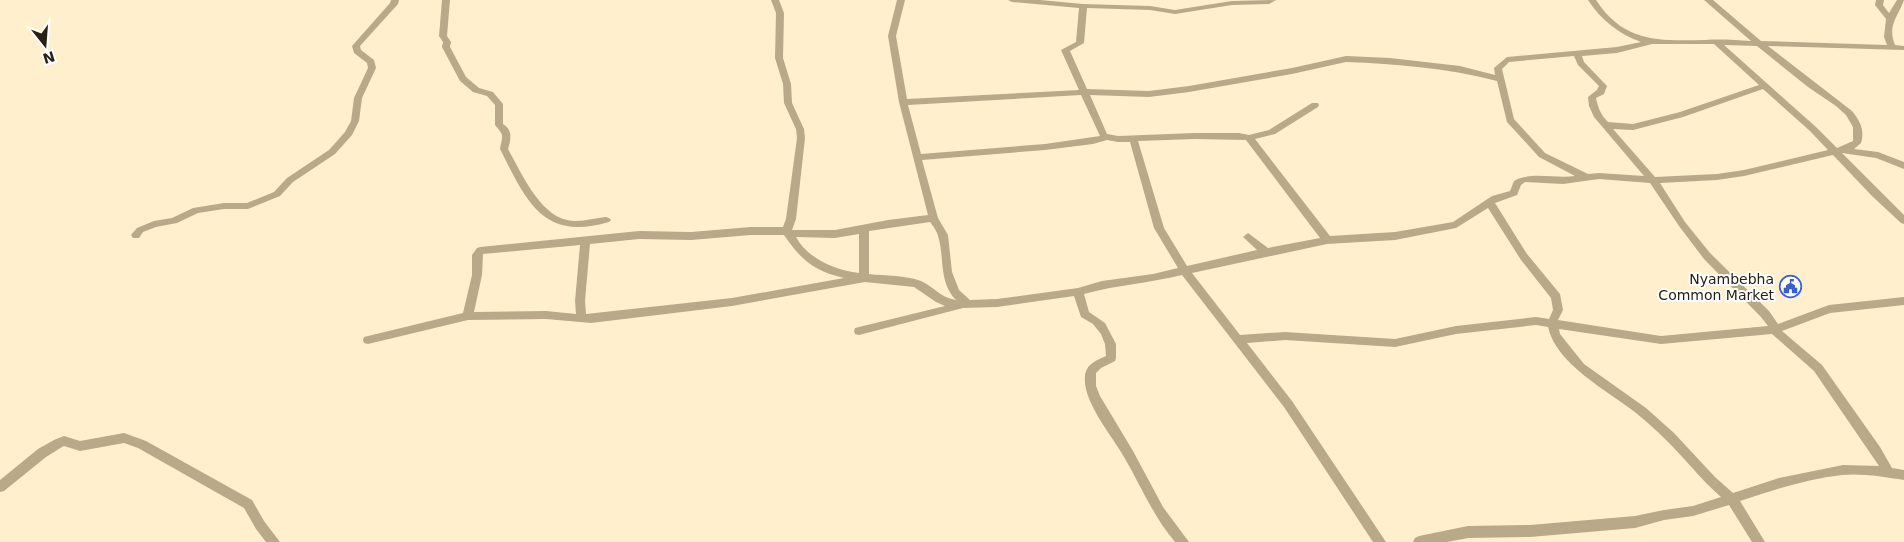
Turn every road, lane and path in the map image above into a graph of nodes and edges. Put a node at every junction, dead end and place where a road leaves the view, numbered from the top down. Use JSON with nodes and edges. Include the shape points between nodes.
{"nodes":[{"id":1,"x":395,"y":0,"type":"edge"},
{"id":2,"x":446,"y":0,"type":"edge"},
{"id":3,"x":775,"y":0,"type":"edge"},
{"id":4,"x":900,"y":0,"type":"edge"},
{"id":5,"x":1012,"y":0,"type":"edge"},
{"id":6,"x":1272,"y":0,"type":"edge"},
{"id":7,"x":1592,"y":0,"type":"edge"},
{"id":8,"x":1708,"y":0,"type":"edge"},
{"id":9,"x":1880,"y":0,"type":"edge"},
{"id":10,"x":1902,"y":0,"type":"edge"},
{"id":11,"x":1083,"y":6,"type":"junction"},
{"id":12,"x":1890,"y":19,"type":"junction"},
{"id":13,"x":1652,"y":42,"type":"junction"},
{"id":14,"x":1716,"y":42,"type":"junction"},
{"id":15,"x":1761,"y":45,"type":"junction"},
{"id":16,"x":1892,"y":47,"type":"junction"},
{"id":17,"x":1904,"y":48,"type":"edge"},
{"id":18,"x":1577,"y":54,"type":"junction"},
{"id":19,"x":1501,"y":78,"type":"junction"},
{"id":20,"x":1764,"y":86,"type":"junction"},
{"id":21,"x":1085,"y":92,"type":"junction"},
{"id":22,"x":903,"y":102,"type":"junction"},
{"id":23,"x":1315,"y":105,"type":"dead end"},
{"id":24,"x":1604,"y":125,"type":"junction"},
{"id":25,"x":1819,"y":135,"type":"junction"},
{"id":26,"x":1106,"y":137,"type":"junction"},
{"id":27,"x":1133,"y":138,"type":"junction"},
{"id":28,"x":1249,"y":138,"type":"junction"},
{"id":29,"x":1842,"y":150,"type":"junction"},
{"id":30,"x":918,"y":157,"type":"junction"},
{"id":31,"x":1904,"y":166,"type":"edge"},
{"id":32,"x":1586,"y":177,"type":"junction"},
{"id":33,"x":1653,"y":180,"type":"junction"},
{"id":34,"x":1489,"y":202,"type":"junction"},
{"id":35,"x":933,"y":218,"type":"junction"},
{"id":36,"x":606,"y":220,"type":"dead end"},
{"id":37,"x":1904,"y":221,"type":"edge"},
{"id":38,"x":861,"y":230,"type":"junction"},
{"id":39,"x":788,"y":232,"type":"junction"},
{"id":40,"x":136,"y":235,"type":"dead end"},
{"id":41,"x":1248,"y":237,"type":"dead end"},
{"id":42,"x":1327,"y":240,"type":"junction"},
{"id":43,"x":585,"y":241,"type":"junction"},
{"id":44,"x":1266,"y":252,"type":"junction"},
{"id":45,"x":1184,"y":270,"type":"junction"},
{"id":46,"x":864,"y":278,"type":"junction"},
{"id":47,"x":1078,"y":292,"type":"junction"},
{"id":48,"x":1904,"y":301,"type":"edge"},
{"id":49,"x":967,"y":304,"type":"junction"},
{"id":50,"x":468,"y":316,"type":"junction"},
{"id":51,"x":581,"y":318,"type":"junction"},
{"id":52,"x":1552,"y":323,"type":"junction"},
{"id":53,"x":1774,"y":330,"type":"junction"},
{"id":54,"x":859,"y":331,"type":"dead end"},
{"id":55,"x":1239,"y":339,"type":"junction"},
{"id":56,"x":368,"y":340,"type":"dead end"},
{"id":57,"x":1888,"y":472,"type":"junction"},
{"id":58,"x":1904,"y":475,"type":"edge"},
{"id":59,"x":0,"y":487,"type":"edge"},
{"id":60,"x":1731,"y":498,"type":"junction"},
{"id":61,"x":274,"y":542,"type":"edge"},
{"id":62,"x":1184,"y":542,"type":"edge"},
{"id":63,"x":1380,"y":542,"type":"edge"},
{"id":64,"x":1419,"y":542,"type":"edge"},
{"id":65,"x":1759,"y":542,"type":"edge"}],
"edges":[{"from":1,"to":40,"type":"street","via":[[356,46],[357,51],[371,62],[372,68],[358,98],[349,133],[332,152],[290,180],[277,194],[254,205],[196,210],[174,220],[154,224]]},
{"from":2,"to":36,"type":"street","via":[[443,36],[446,47],[463,80],[476,90],[490,94],[499,104],[499,125],[508,137],[504,149],[523,186],[557,221],[574,224]]},
{"from":3,"to":39,"type":"street","via":[[780,13],[778,58],[787,84],[788,103],[801,138]]},
{"from":4,"to":22,"type":"street","via":[[892,36]]},
{"from":5,"to":11,"type":"street"},
{"from":6,"to":11,"type":"street","via":[[1175,12]]},
{"from":7,"to":13,"type":"street","via":[[1614,25]]},
{"from":8,"to":15,"type":"street"},
{"from":9,"to":12,"type":"street","via":[[1879,5]]},
{"from":10,"to":12,"type":"street"},
{"from":11,"to":21,"type":"street","via":[[1080,43],[1064,50]]},
{"from":12,"to":16,"type":"street","via":[[1888,37]]},
{"from":13,"to":14,"type":"street"},
{"from":13,"to":18,"type":"street","via":[[1618,50]]},
{"from":14,"to":15,"type":"street"},
{"from":14,"to":20,"type":"street"},
{"from":15,"to":16,"type":"street"},
{"from":15,"to":29,"type":"street","via":[[1853,117],[1859,133],[1857,143]]},
{"from":16,"to":17,"type":"street"},
{"from":18,"to":19,"type":"street","via":[[1507,60],[1498,68]]},
{"from":18,"to":24,"type":"street","via":[[1577,58],[1603,86],[1592,100]]},
{"from":19,"to":21,"type":"street","via":[[1460,70],[1354,59],[1149,94]]},
{"from":19,"to":32,"type":"street","via":[[1510,120],[1542,155]]},
{"from":20,"to":24,"type":"street","via":[[1632,127]]},
{"from":20,"to":25,"type":"street"},
{"from":21,"to":22,"type":"street"},
{"from":21,"to":26,"type":"street","via":[[1099,128]]},
{"from":22,"to":30,"type":"street"},
{"from":23,"to":28,"type":"street","via":[[1272,132]]},
{"from":24,"to":33,"type":"street"},
{"from":25,"to":29,"type":"street"},
{"from":25,"to":29,"type":"street"},
{"from":26,"to":27,"type":"street"},
{"from":26,"to":30,"type":"street","via":[[1093,142],[1046,147]]},
{"from":27,"to":28,"type":"street"},
{"from":27,"to":45,"type":"street","via":[[1159,228]]},
{"from":28,"to":42,"type":"street"},
{"from":29,"to":31,"type":"street","via":[[1878,155]]},
{"from":29,"to":33,"type":"street","via":[[1744,173]]},
{"from":29,"to":37,"type":"street"},
{"from":30,"to":35,"type":"street"},
{"from":32,"to":33,"type":"street"},
{"from":32,"to":34,"type":"street","via":[[1577,181],[1524,179],[1517,183],[1514,193]]},
{"from":33,"to":53,"type":"street","via":[[1707,256],[1765,314]]},
{"from":34,"to":42,"type":"street","via":[[1456,225],[1395,236]]},
{"from":34,"to":52,"type":"street","via":[[1524,256],[1556,297],[1558,310]]},
{"from":35,"to":38,"type":"street"},
{"from":35,"to":49,"type":"street","via":[[943,235],[946,272],[954,292]]},
{"from":38,"to":39,"type":"street","via":[[834,234]]},
{"from":38,"to":46,"type":"street","via":[[865,233]]},
{"from":39,"to":43,"type":"street","via":[[640,235]]},
{"from":39,"to":46,"type":"street","via":[[795,246],[822,267]]},
{"from":41,"to":44,"type":"street"},
{"from":42,"to":44,"type":"street"},
{"from":43,"to":50,"type":"street","via":[[480,251]]},
{"from":43,"to":51,"type":"street"},
{"from":44,"to":45,"type":"street"},
{"from":45,"to":47,"type":"street"},
{"from":45,"to":55,"type":"street"},
{"from":46,"to":49,"type":"street","via":[[923,285],[948,303]]},
{"from":46,"to":51,"type":"street","via":[[732,302]]},
{"from":47,"to":49,"type":"street"},
{"from":47,"to":62,"type":"street","via":[[1084,314],[1098,321],[1112,349],[1111,358],[1092,370],[1092,392],[1149,494]]},
{"from":48,"to":53,"type":"street","via":[[1829,309]]},
{"from":49,"to":54,"type":"street"},
{"from":50,"to":51,"type":"street"},
{"from":50,"to":56,"type":"street"},
{"from":52,"to":53,"type":"street","via":[[1662,340]]},
{"from":52,"to":55,"type":"street","via":[[1536,321],[1456,330],[1395,342],[1285,336]]},
{"from":52,"to":60,"type":"street","via":[[1555,336],[1580,366],[1642,411]]},
{"from":53,"to":57,"type":"street","via":[[1818,368]]},
{"from":55,"to":63,"type":"street","via":[[1288,404]]},
{"from":57,"to":58,"type":"street"},
{"from":57,"to":60,"type":"street","via":[[1843,470],[1779,483]]},
{"from":59,"to":61,"type":"street","via":[[58,443],[64,441],[80,446],[124,438],[184,466],[248,504]]},
{"from":60,"to":64,"type":"street","via":[[1693,511],[1635,522],[1530,532],[1468,532]]},
{"from":60,"to":65,"type":"street"}]}
